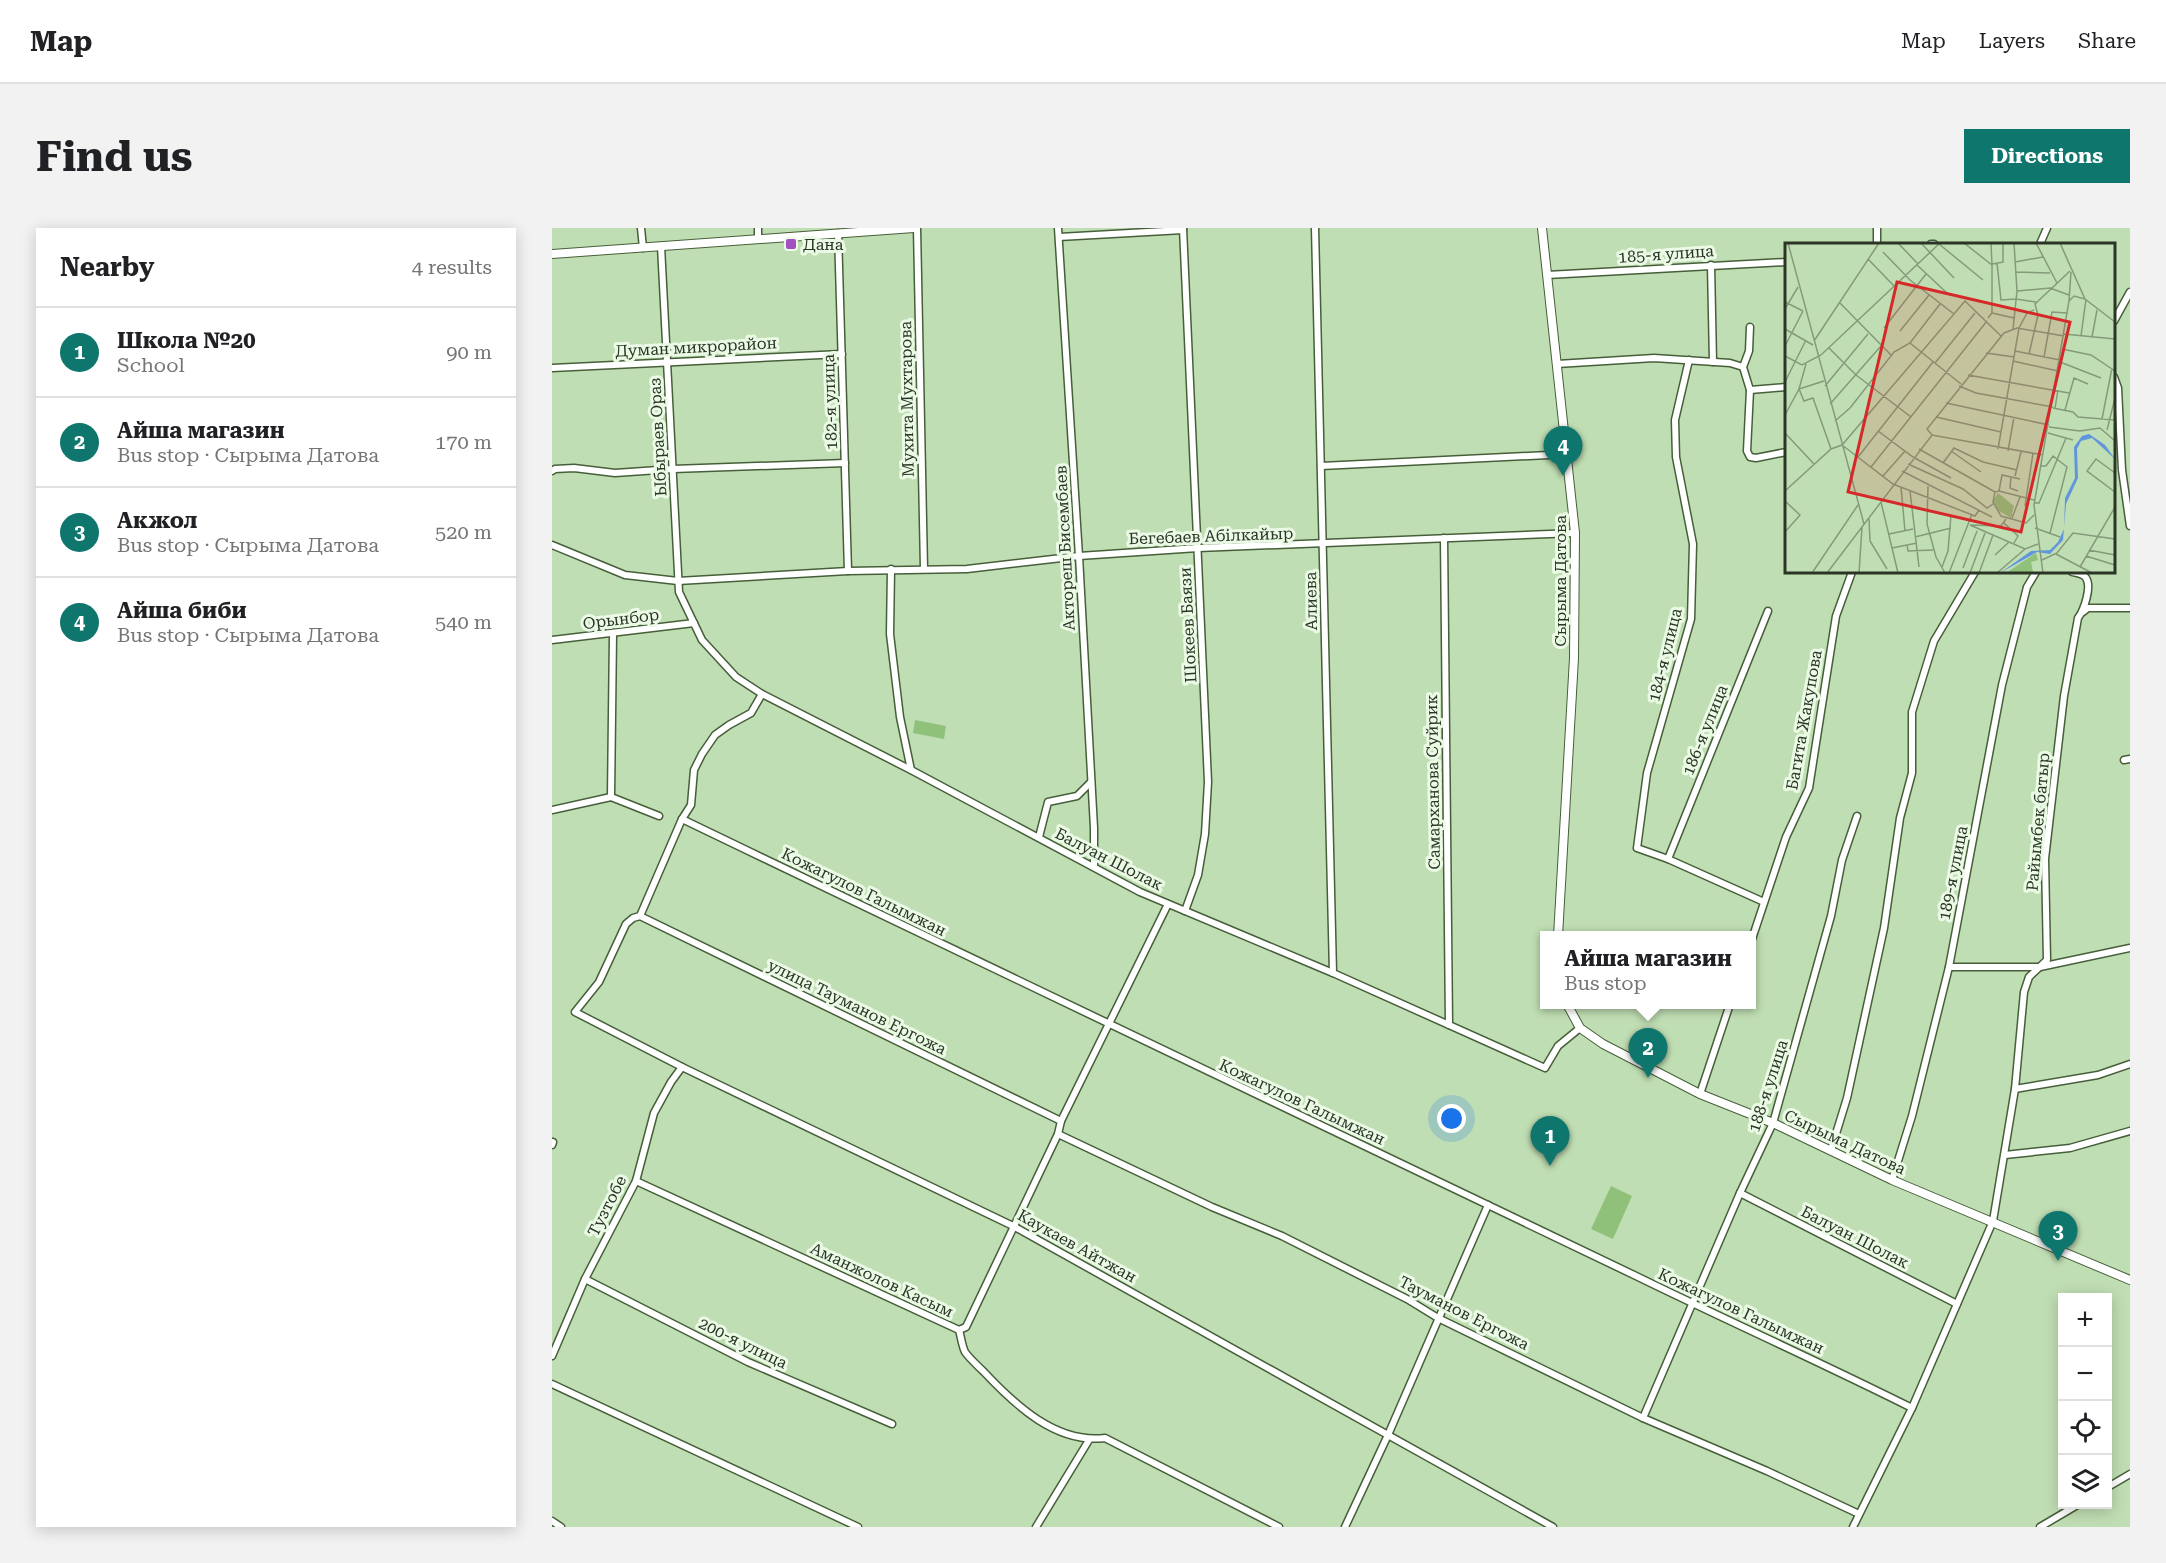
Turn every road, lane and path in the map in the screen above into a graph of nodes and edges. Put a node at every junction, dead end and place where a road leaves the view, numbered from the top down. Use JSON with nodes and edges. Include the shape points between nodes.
{"nodes":[{"id":1,"x":641,"y":228,"type":"edge"},
{"id":2,"x":758,"y":228,"type":"edge"},
{"id":3,"x":916,"y":228,"type":"edge"},
{"id":4,"x":1058,"y":228,"type":"edge"},
{"id":5,"x":1315,"y":228,"type":"edge"},
{"id":6,"x":1542,"y":228,"type":"edge"},
{"id":7,"x":2047,"y":228,"type":"edge"},
{"id":8,"x":1183,"y":229,"type":"edge"},
{"id":9,"x":850,"y":230,"type":"edge"},
{"id":10,"x":838,"y":233,"type":"junction"},
{"id":11,"x":1059,"y":237,"type":"junction"},
{"id":12,"x":758,"y":238,"type":"junction"},
{"id":13,"x":2040,"y":243,"type":"edge"},
{"id":14,"x":661,"y":246,"type":"junction"},
{"id":15,"x":643,"y":248,"type":"junction"},
{"id":16,"x":552,"y":254,"type":"edge"},
{"id":17,"x":1785,"y":262,"type":"edge"},
{"id":18,"x":1711,"y":265,"type":"junction"},
{"id":19,"x":1547,"y":275,"type":"junction"},
{"id":20,"x":2130,"y":292,"type":"edge"},
{"id":21,"x":2115,"y":319,"type":"edge"},
{"id":22,"x":1750,"y":327,"type":"dead end"},
{"id":23,"x":842,"y":354,"type":"junction"},
{"id":24,"x":1689,"y":360,"type":"junction"},
{"id":25,"x":667,"y":362,"type":"junction"},
{"id":26,"x":1713,"y":362,"type":"junction"},
{"id":27,"x":1557,"y":364,"type":"junction"},
{"id":28,"x":1743,"y":367,"type":"junction"},
{"id":29,"x":552,"y":368,"type":"edge"},
{"id":30,"x":2115,"y":380,"type":"edge"},
{"id":31,"x":1785,"y":387,"type":"edge"},
{"id":32,"x":1750,"y":390,"type":"junction"},
{"id":33,"x":1785,"y":452,"type":"edge"},
{"id":34,"x":1568,"y":454,"type":"junction"},
{"id":35,"x":845,"y":463,"type":"junction"},
{"id":36,"x":1321,"y":466,"type":"junction"},
{"id":37,"x":673,"y":469,"type":"junction"},
{"id":38,"x":552,"y":471,"type":"edge"},
{"id":39,"x":2130,"y":526,"type":"edge"},
{"id":40,"x":1575,"y":533,"type":"junction"},
{"id":41,"x":1444,"y":538,"type":"junction"},
{"id":42,"x":552,"y":544,"type":"edge"},
{"id":43,"x":1323,"y":545,"type":"junction"},
{"id":44,"x":1198,"y":548,"type":"junction"},
{"id":45,"x":1079,"y":556,"type":"junction"},
{"id":46,"x":891,"y":569,"type":"junction"},
{"id":47,"x":924,"y":569,"type":"junction"},
{"id":48,"x":848,"y":571,"type":"junction"},
{"id":49,"x":1852,"y":573,"type":"edge"},
{"id":50,"x":1974,"y":573,"type":"edge"},
{"id":51,"x":2035,"y":573,"type":"edge"},
{"id":52,"x":2076,"y":573,"type":"edge"},
{"id":53,"x":678,"y":581,"type":"junction"},
{"id":54,"x":2130,"y":608,"type":"edge"},
{"id":55,"x":1768,"y":611,"type":"dead end"},
{"id":56,"x":2083,"y":612,"type":"junction"},
{"id":57,"x":694,"y":623,"type":"junction"},
{"id":58,"x":613,"y":634,"type":"junction"},
{"id":59,"x":552,"y":640,"type":"edge"},
{"id":60,"x":762,"y":694,"type":"junction"},
{"id":61,"x":911,"y":770,"type":"junction"},
{"id":62,"x":1091,"y":782,"type":"junction"},
{"id":63,"x":611,"y":796,"type":"junction"},
{"id":64,"x":552,"y":810,"type":"edge"},
{"id":65,"x":659,"y":816,"type":"dead end"},
{"id":66,"x":1857,"y":816,"type":"dead end"},
{"id":67,"x":682,"y":819,"type":"junction"},
{"id":68,"x":1039,"y":837,"type":"junction"},
{"id":69,"x":1668,"y":859,"type":"junction"},
{"id":70,"x":1094,"y":867,"type":"junction"},
{"id":71,"x":1764,"y":902,"type":"junction"},
{"id":72,"x":1168,"y":904,"type":"junction"},
{"id":73,"x":1185,"y":911,"type":"junction"},
{"id":74,"x":640,"y":916,"type":"junction"},
{"id":75,"x":1558,"y":931,"type":"edge"},
{"id":76,"x":1755,"y":931,"type":"edge"},
{"id":77,"x":2130,"y":948,"type":"edge"},
{"id":78,"x":1949,"y":966,"type":"junction"},
{"id":79,"x":2040,"y":968,"type":"junction"},
{"id":80,"x":1333,"y":973,"type":"junction"},
{"id":81,"x":1569,"y":1009,"type":"edge"},
{"id":82,"x":1729,"y":1009,"type":"edge"},
{"id":83,"x":1449,"y":1025,"type":"junction"},
{"id":84,"x":1110,"y":1026,"type":"junction"},
{"id":85,"x":1580,"y":1028,"type":"junction"},
{"id":86,"x":2130,"y":1064,"type":"edge"},
{"id":87,"x":682,"y":1067,"type":"junction"},
{"id":88,"x":2014,"y":1089,"type":"junction"},
{"id":89,"x":1700,"y":1094,"type":"junction"},
{"id":90,"x":1061,"y":1122,"type":"junction"},
{"id":91,"x":1773,"y":1123,"type":"junction"},
{"id":92,"x":2130,"y":1131,"type":"edge"},
{"id":93,"x":1058,"y":1134,"type":"junction"},
{"id":94,"x":1831,"y":1150,"type":"junction"},
{"id":95,"x":2005,"y":1155,"type":"junction"},
{"id":96,"x":1892,"y":1180,"type":"junction"},
{"id":97,"x":636,"y":1181,"type":"junction"},
{"id":98,"x":1740,"y":1193,"type":"junction"},
{"id":99,"x":1488,"y":1205,"type":"junction"},
{"id":100,"x":1993,"y":1221,"type":"junction"},
{"id":101,"x":1013,"y":1226,"type":"junction"},
{"id":102,"x":585,"y":1279,"type":"junction"},
{"id":103,"x":2130,"y":1280,"type":"edge"},
{"id":104,"x":1692,"y":1303,"type":"junction"},
{"id":105,"x":1957,"y":1304,"type":"junction"},
{"id":106,"x":1438,"y":1318,"type":"junction"},
{"id":107,"x":959,"y":1330,"type":"junction"},
{"id":108,"x":552,"y":1356,"type":"edge"},
{"id":109,"x":552,"y":1384,"type":"edge"},
{"id":110,"x":1912,"y":1407,"type":"junction"},
{"id":111,"x":1643,"y":1418,"type":"junction"},
{"id":112,"x":892,"y":1424,"type":"dead end"},
{"id":113,"x":1388,"y":1435,"type":"junction"},
{"id":114,"x":1089,"y":1440,"type":"junction"},
{"id":115,"x":2130,"y":1474,"type":"edge"},
{"id":116,"x":2112,"y":1485,"type":"edge"},
{"id":117,"x":2071,"y":1509,"type":"edge"},
{"id":118,"x":1859,"y":1514,"type":"junction"},
{"id":119,"x":552,"y":1521,"type":"edge"},
{"id":120,"x":561,"y":1527,"type":"edge"},
{"id":121,"x":858,"y":1527,"type":"edge"},
{"id":122,"x":1036,"y":1527,"type":"edge"},
{"id":123,"x":1279,"y":1527,"type":"edge"},
{"id":124,"x":1345,"y":1527,"type":"edge"},
{"id":125,"x":1553,"y":1527,"type":"edge"},
{"id":126,"x":1853,"y":1527,"type":"edge"},
{"id":127,"x":2040,"y":1527,"type":"edge"}],
"edges":[{"from":1,"to":15,"type":"street"},
{"from":2,"to":12,"type":"street"},
{"from":3,"to":9,"type":"street"},
{"from":3,"to":47,"type":"street","name":"Мухита Мухтарова"},
{"from":4,"to":11,"type":"street","name":"Актореш Бисембаев"},
{"from":5,"to":36,"type":"street","name":"Алиева"},
{"from":6,"to":19,"type":"street","name":"Сырыма Датова"},
{"from":7,"to":13,"type":"street"},
{"from":8,"to":11,"type":"street"},
{"from":8,"to":44,"type":"street","name":"Шокеев Баязи"},
{"from":9,"to":10,"type":"street"},
{"from":10,"to":12,"type":"street"},
{"from":10,"to":23,"type":"street","name":"182-я улица"},
{"from":11,"to":45,"type":"street","name":"Актореш Бисембаев"},
{"from":12,"to":14,"type":"street"},
{"from":14,"to":15,"type":"street"},
{"from":14,"to":25,"type":"street","name":"Ыбыраев Ораз"},
{"from":15,"to":16,"type":"street"},
{"from":17,"to":18,"type":"street","name":"185-я улица"},
{"from":18,"to":19,"type":"street","name":"185-я улица"},
{"from":18,"to":26,"type":"street"},
{"from":19,"to":27,"type":"street","name":"Сырыма Датова"},
{"from":20,"to":21,"type":"street"},
{"from":22,"to":28,"type":"street","via":[[1749,351]]},
{"from":23,"to":25,"type":"street","name":"Думан микрорайон"},
{"from":23,"to":35,"type":"street","name":"182-я улица"},
{"from":24,"to":26,"type":"street"},
{"from":24,"to":27,"type":"street","via":[[1654,358]]},
{"from":24,"to":69,"type":"street","name":"184-я улица","via":[[1675,420],[1676,457],[1693,544],[1691,619],[1647,773],[1636,848]]},
{"from":25,"to":29,"type":"street","name":"Думан микрорайон"},
{"from":25,"to":37,"type":"street","name":"Ыбыраев Ораз"},
{"from":26,"to":28,"type":"street"},
{"from":27,"to":34,"type":"street","name":"Сырыма Датова"},
{"from":28,"to":32,"type":"street"},
{"from":30,"to":39,"type":"street"},
{"from":31,"to":32,"type":"street"},
{"from":32,"to":33,"type":"street","via":[[1750,457]]},
{"from":34,"to":36,"type":"street"},
{"from":34,"to":40,"type":"street","name":"Сырыма Датова"},
{"from":35,"to":37,"type":"street"},
{"from":35,"to":48,"type":"street","name":"182-я улица"},
{"from":36,"to":43,"type":"street","name":"Алиева"},
{"from":37,"to":38,"type":"street","via":[[615,473],[574,468]]},
{"from":37,"to":53,"type":"street","name":"Ыбыраев Ораз"},
{"from":40,"to":41,"type":"street","name":"Бегебаев Абілкайыр"},
{"from":40,"to":75,"type":"street","name":"Сырыма Датова","via":[[1573,670]]},
{"from":41,"to":43,"type":"street","name":"Бегебаев Абілкайыр"},
{"from":41,"to":83,"type":"street","name":"Самарханова Суйрик"},
{"from":42,"to":53,"type":"street","via":[[625,575]]},
{"from":43,"to":44,"type":"street","name":"Бегебаев Абілкайыр"},
{"from":43,"to":80,"type":"street","name":"Алиева"},
{"from":44,"to":45,"type":"street","name":"Бегебаев Абілкайыр"},
{"from":44,"to":73,"type":"street","name":"Шокеев Баязи","via":[[1208,782],[1198,875]]},
{"from":45,"to":47,"type":"street","name":"Бегебаев Абілкайыр","via":[[967,569]]},
{"from":45,"to":62,"type":"street","name":"Актореш Бисембаев"},
{"from":46,"to":47,"type":"street","name":"Бегебаев Абілкайыр"},
{"from":46,"to":48,"type":"street","name":"Бегебаев Абілкайыр"},
{"from":46,"to":61,"type":"street","via":[[890,634]]},
{"from":48,"to":53,"type":"street"},
{"from":49,"to":71,"type":"street","name":"Багита Жакупова","via":[[1836,616],[1809,788],[1786,837]]},
{"from":50,"to":94,"type":"street","via":[[1934,641],[1912,712],[1912,773],[1900,818],[1884,928],[1847,1098]]},
{"from":51,"to":78,"type":"street","name":"189-я улица","via":[[2027,587],[2002,685]]},
{"from":52,"to":56,"type":"street","name":"Райымбек батыр","via":[[2084,575],[2088,587]]},
{"from":53,"to":57,"type":"street","name":"Ыбыраев Ораз"},
{"from":54,"to":56,"type":"street","via":[[2088,608]]},
{"from":55,"to":69,"type":"street","name":"186-я улица"},
{"from":56,"to":79,"type":"street","name":"Райымбек батыр","via":[[2078,618],[2064,696],[2045,859],[2048,950],[2047,960]]},
{"from":57,"to":58,"type":"street","name":"Орынбор"},
{"from":57,"to":60,"type":"street","name":"Балуан Шолак","via":[[702,640],[736,677]]},
{"from":58,"to":59,"type":"street","name":"Орынбор"},
{"from":58,"to":63,"type":"street"},
{"from":60,"to":61,"type":"street","name":"Балуан Шолак"},
{"from":60,"to":67,"type":"street","via":[[751,713],[715,735],[702,754],[694,770],[691,805]]},
{"from":61,"to":68,"type":"street","name":"Балуан Шолак"},
{"from":62,"to":68,"type":"street","via":[[1077,796],[1048,802]]},
{"from":62,"to":70,"type":"street","name":"Актореш Бисембаев"},
{"from":63,"to":64,"type":"street"},
{"from":63,"to":65,"type":"street"},
{"from":66,"to":91,"type":"street","name":"188-я улица"},
{"from":67,"to":74,"type":"street"},
{"from":67,"to":84,"type":"street","name":"Кожагулов Галымжан"},
{"from":68,"to":70,"type":"street","name":"Балуан Шолак"},
{"from":69,"to":71,"type":"street"},
{"from":70,"to":72,"type":"street","name":"Балуан Шолак"},
{"from":71,"to":76,"type":"street","name":"Багита Жакупова"},
{"from":72,"to":73,"type":"street","name":"Балуан Шолак"},
{"from":72,"to":84,"type":"street"},
{"from":73,"to":80,"type":"street","name":"Балуан Шолак"},
{"from":74,"to":87,"type":"street","name":"Каукаев Айтжан","via":[[626,924],[599,982],[574,1012]]},
{"from":74,"to":90,"type":"street","name":"улица Тауманов Ергожа"},
{"from":77,"to":79,"type":"street"},
{"from":78,"to":79,"type":"street"},
{"from":78,"to":96,"type":"street","name":"189-я улица"},
{"from":79,"to":88,"type":"street","name":"Райымбек батыр","via":[[2029,977],[2024,992]]},
{"from":80,"to":83,"type":"street","name":"Балуан Шолак"},
{"from":81,"to":85,"type":"street","name":"Сырыма Датова"},
{"from":82,"to":89,"type":"street"},
{"from":83,"to":85,"type":"street","name":"Балуан Шолак","via":[[1545,1068],[1558,1046]]},
{"from":84,"to":90,"type":"street"},
{"from":84,"to":99,"type":"street","name":"Кожагулов Галымжан"},
{"from":85,"to":89,"type":"street","name":"Сырыма Датова","via":[[1618,1053]]},
{"from":86,"to":88,"type":"street","via":[[2098,1075]]},
{"from":87,"to":97,"type":"street","name":"Тузтобе","via":[[654,1113]]},
{"from":87,"to":101,"type":"street","name":"Каукаев Айтжан"},
{"from":88,"to":95,"type":"street","name":"Райымбек батыр"},
{"from":89,"to":91,"type":"street","name":"Сырыма Датова"},
{"from":90,"to":93,"type":"street"},
{"from":91,"to":94,"type":"street","name":"Сырыма Датова"},
{"from":91,"to":98,"type":"street","name":"188-я улица"},
{"from":92,"to":95,"type":"street","via":[[2070,1148]]},
{"from":93,"to":101,"type":"street"},
{"from":93,"to":106,"type":"street","name":"Тауманов Ергожа","via":[[1212,1208],[1282,1236]]},
{"from":94,"to":96,"type":"street","name":"Сырыма Датова"},
{"from":95,"to":100,"type":"street","name":"Райымбек батыр"},
{"from":96,"to":100,"type":"street","name":"Сырыма Датова"},
{"from":97,"to":102,"type":"street","name":"Тузтобе"},
{"from":97,"to":107,"type":"street","name":"Аманжолов Касым"},
{"from":98,"to":104,"type":"street","name":"188-я улица"},
{"from":98,"to":105,"type":"street","name":"Балуан Шолак"},
{"from":99,"to":104,"type":"street","name":"Кожагулов Галымжан"},
{"from":99,"to":106,"type":"street"},
{"from":100,"to":103,"type":"street","name":"Сырыма Датова"},
{"from":100,"to":105,"type":"street","name":"Райымбек батыр"},
{"from":101,"to":107,"type":"street","via":[[966,1326]]},
{"from":101,"to":113,"type":"street","name":"Каукаев Айтжан"},
{"from":102,"to":108,"type":"street","name":"Тузтобе"},
{"from":102,"to":112,"type":"street","name":"200-я улица","via":[[748,1362]]},
{"from":104,"to":110,"type":"street","name":"Кожагулов Галымжан"},
{"from":104,"to":111,"type":"street","name":"188-я улица"},
{"from":105,"to":110,"type":"street","name":"Райымбек батыр"},
{"from":106,"to":111,"type":"street","name":"Тауманов Ергожа"},
{"from":106,"to":113,"type":"street"},
{"from":107,"to":114,"type":"street","name":"Аманжолов Касым","via":[[964,1350],[1024,1411],[1054,1429]]},
{"from":109,"to":121,"type":"street"},
{"from":110,"to":118,"type":"street","name":"Райымбек батыр"},
{"from":111,"to":118,"type":"street","name":"Тауманов Ергожа"},
{"from":113,"to":124,"type":"street"},
{"from":113,"to":125,"type":"street","name":"Каукаев Айтжан"},
{"from":114,"to":122,"type":"street"},
{"from":114,"to":123,"type":"street","name":"Аманжолов Касым","via":[[1105,1438]]},
{"from":115,"to":116,"type":"street"},
{"from":117,"to":127,"type":"street"},
{"from":118,"to":126,"type":"street","name":"Райымбек батыр"},
{"from":119,"to":120,"type":"street"}]}
